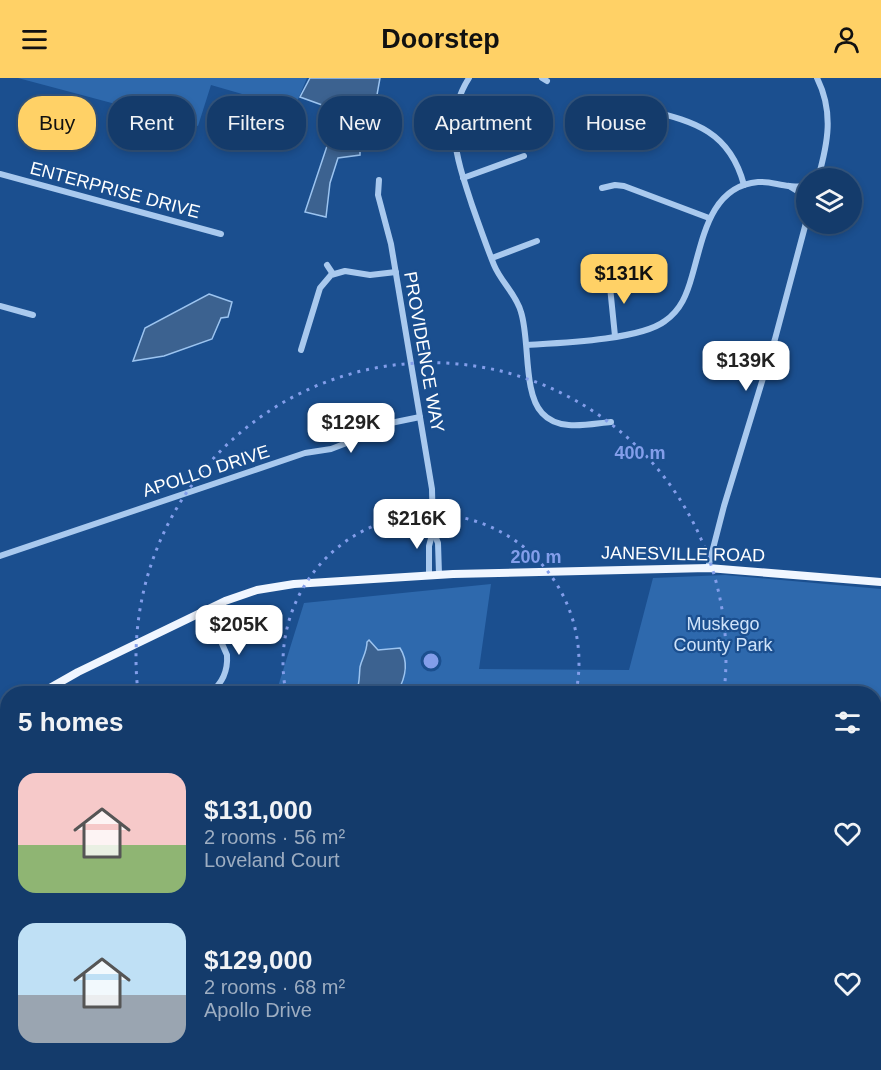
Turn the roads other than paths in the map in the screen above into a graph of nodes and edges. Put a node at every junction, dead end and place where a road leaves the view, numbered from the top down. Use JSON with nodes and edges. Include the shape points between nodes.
{"nodes":[{"id":1,"x":469,"y":78,"type":"edge"},
{"id":2,"x":818,"y":78,"type":"edge"},
{"id":3,"x":667,"y":116,"type":"edge"},
{"id":4,"x":524,"y":156,"type":"dead end"},
{"id":5,"x":821,"y":168,"type":"edge"},
{"id":6,"x":0,"y":174,"type":"edge"},
{"id":7,"x":463,"y":178,"type":"junction"},
{"id":8,"x":379,"y":180,"type":"dead end"},
{"id":9,"x":744,"y":185,"type":"junction"},
{"id":10,"x":789,"y":186,"type":"junction"},
{"id":11,"x":796,"y":186,"type":"edge"},
{"id":12,"x":602,"y":188,"type":"dead end"},
{"id":13,"x":796,"y":191,"type":"edge"},
{"id":14,"x":709,"y":218,"type":"junction"},
{"id":15,"x":221,"y":234,"type":"dead end"},
{"id":16,"x":803,"y":234,"type":"edge"},
{"id":17,"x":537,"y":241,"type":"dead end"},
{"id":18,"x":492,"y":258,"type":"junction"},
{"id":19,"x":327,"y":265,"type":"dead end"},
{"id":20,"x":396,"y":272,"type":"junction"},
{"id":21,"x":333,"y":274,"type":"junction"},
{"id":22,"x":609,"y":277,"type":"dead end"},
{"id":23,"x":0,"y":306,"type":"edge"},
{"id":24,"x":33,"y":315,"type":"dead end"},
{"id":25,"x":615,"y":336,"type":"junction"},
{"id":26,"x":527,"y":345,"type":"junction"},
{"id":27,"x":301,"y":350,"type":"dead end"},
{"id":28,"x":420,"y":417,"type":"junction"},
{"id":29,"x":611,"y":422,"type":"dead end"},
{"id":30,"x":433,"y":531,"type":"junction"},
{"id":31,"x":0,"y":556,"type":"edge"},
{"id":32,"x":708,"y":568,"type":"junction"},
{"id":33,"x":439,"y":574,"type":"junction"},
{"id":34,"x":429,"y":575,"type":"junction"},
{"id":35,"x":881,"y":582,"type":"edge"},
{"id":36,"x":207,"y":610,"type":"junction"},
{"id":37,"x":53,"y":686,"type":"edge"},
{"id":38,"x":216,"y":686,"type":"edge"}],
"edges":[{"from":1,"to":7,"type":"street","via":[[459,100],[454,129],[454,148]]},
{"from":2,"to":5,"type":"street","via":[[829,124]]},
{"from":3,"to":9,"type":"street","via":[[698,125],[725,144],[735,157]]},
{"from":4,"to":7,"type":"street"},
{"from":6,"to":15,"type":"street","name":"ENTERPRISE DRIVE"},
{"from":7,"to":18,"type":"street"},
{"from":8,"to":20,"type":"street","name":"PROVIDENCE WAY","via":[[378,195]]},
{"from":9,"to":10,"type":"street","via":[[765,182]]},
{"from":9,"to":14,"type":"street","via":[[721,201]]},
{"from":10,"to":11,"type":"street"},
{"from":10,"to":13,"type":"street"},
{"from":12,"to":14,"type":"street","via":[[624,186]]},
{"from":14,"to":25,"type":"street","via":[[686,294],[678,308],[650,330]]},
{"from":16,"to":32,"type":"street"},
{"from":17,"to":18,"type":"street"},
{"from":18,"to":26,"type":"street","via":[[519,306]]},
{"from":19,"to":21,"type":"street"},
{"from":20,"to":21,"type":"street"},
{"from":20,"to":28,"type":"street","name":"PROVIDENCE WAY"},
{"from":21,"to":27,"type":"street","via":[[320,288]]},
{"from":22,"to":25,"type":"street"},
{"from":23,"to":24,"type":"street"},
{"from":25,"to":26,"type":"street"},
{"from":26,"to":29,"type":"street","via":[[533,399],[543,415],[568,425]]},
{"from":28,"to":30,"type":"street","name":"PROVIDENCE WAY","via":[[431,483]]},
{"from":28,"to":31,"type":"street","name":"APOLLO DRIVE","via":[[376,426],[331,449],[305,453]]},
{"from":30,"to":33,"type":"street","name":"PROVIDENCE WAY","via":[[438,543]]},
{"from":30,"to":34,"type":"street","name":"PROVIDENCE WAY"},
{"from":32,"to":33,"type":"main road","name":"JANESVILLE ROAD"},
{"from":32,"to":35,"type":"main road","name":"JANESVILLE ROAD"},
{"from":33,"to":34,"type":"main road","name":"JANESVILLE ROAD"},
{"from":34,"to":36,"type":"main road","name":"JANESVILLE ROAD","via":[[281,585],[238,596]]},
{"from":36,"to":37,"type":"main road","name":"JANESVILLE ROAD"},
{"from":36,"to":38,"type":"street","via":[[228,663]]}]}
